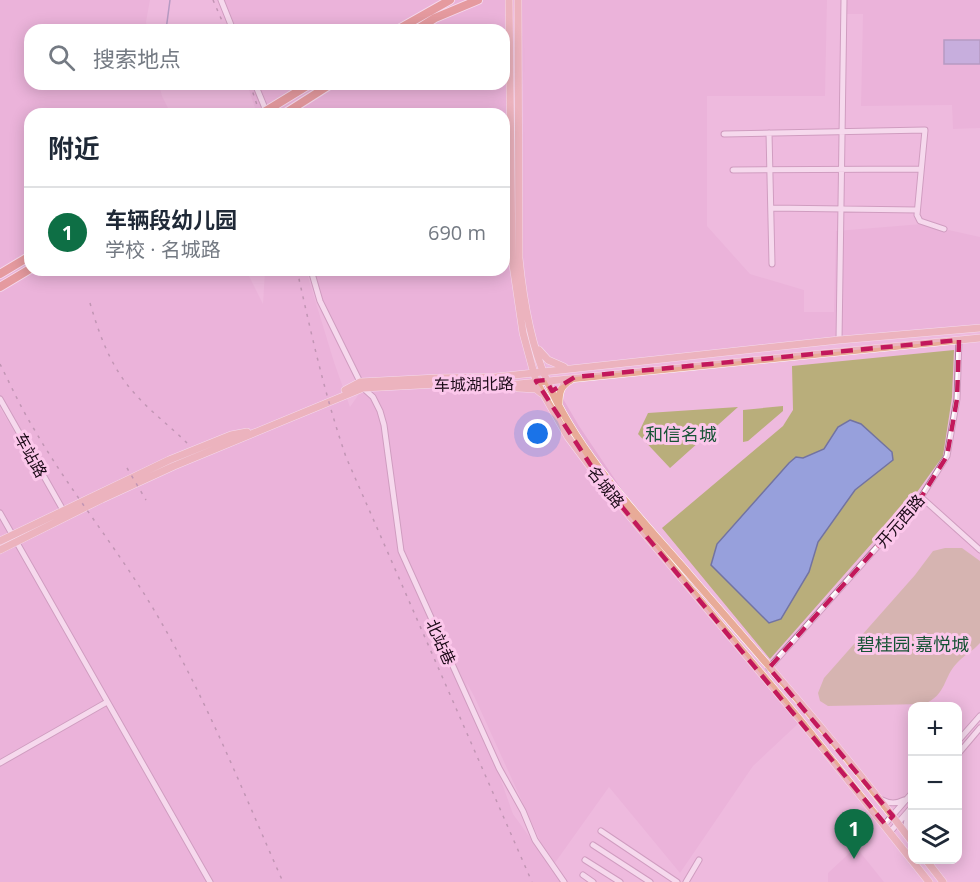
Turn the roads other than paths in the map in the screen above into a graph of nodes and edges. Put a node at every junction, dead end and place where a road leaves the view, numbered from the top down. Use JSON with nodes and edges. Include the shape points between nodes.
{"nodes":[{"id":1,"x":221,"y":0,"type":"edge"},
{"id":2,"x":478,"y":0,"type":"edge"},
{"id":3,"x":509,"y":0,"type":"edge"},
{"id":4,"x":518,"y":0,"type":"edge"},
{"id":5,"x":844,"y":0,"type":"edge"},
{"id":6,"x":448,"y":1,"type":"edge"},
{"id":7,"x":231,"y":24,"type":"edge"},
{"id":8,"x":408,"y":24,"type":"edge"},
{"id":9,"x":426,"y":24,"type":"edge"},
{"id":10,"x":509,"y":24,"type":"edge"},
{"id":11,"x":510,"y":86,"type":"edge"},
{"id":12,"x":257,"y":90,"type":"edge"},
{"id":13,"x":300,"y":90,"type":"edge"},
{"id":14,"x":322,"y":90,"type":"edge"},
{"id":15,"x":265,"y":108,"type":"edge"},
{"id":16,"x":271,"y":108,"type":"edge"},
{"id":17,"x":293,"y":108,"type":"edge"},
{"id":18,"x":842,"y":132,"type":"junction"},
{"id":19,"x":769,"y":133,"type":"junction"},
{"id":20,"x":724,"y":134,"type":"dead end"},
{"id":21,"x":921,"y":169,"type":"junction"},
{"id":22,"x":733,"y":170,"type":"dead end"},
{"id":23,"x":770,"y":170,"type":"junction"},
{"id":24,"x":842,"y":170,"type":"junction"},
{"id":25,"x":771,"y":208,"type":"junction"},
{"id":26,"x":841,"y":210,"type":"junction"},
{"id":27,"x":917,"y":210,"type":"junction"},
{"id":28,"x":944,"y":229,"type":"dead end"},
{"id":29,"x":24,"y":260,"type":"edge"},
{"id":30,"x":772,"y":264,"type":"dead end"},
{"id":31,"x":24,"y":273,"type":"edge"},
{"id":32,"x":0,"y":274,"type":"edge"},
{"id":33,"x":313,"y":276,"type":"edge"},
{"id":34,"x":0,"y":287,"type":"edge"},
{"id":35,"x":980,"y":328,"type":"edge"},
{"id":36,"x":980,"y":338,"type":"edge"},
{"id":37,"x":839,"y":340,"type":"junction"},
{"id":38,"x":959,"y":340,"type":"junction"},
{"id":39,"x":536,"y":348,"type":"junction"},
{"id":40,"x":528,"y":353,"type":"junction"},
{"id":41,"x":572,"y":368,"type":"junction"},
{"id":42,"x":544,"y":371,"type":"junction"},
{"id":43,"x":533,"y":372,"type":"junction"},
{"id":44,"x":517,"y":375,"type":"junction"},
{"id":45,"x":574,"y":377,"type":"junction"},
{"id":46,"x":546,"y":380,"type":"junction"},
{"id":47,"x":536,"y":381,"type":"junction"},
{"id":48,"x":438,"y":384,"type":"junction"},
{"id":49,"x":362,"y":385,"type":"junction"},
{"id":50,"x":543,"y":394,"type":"junction"},
{"id":51,"x":0,"y":399,"type":"edge"},
{"id":52,"x":559,"y":405,"type":"junction"},
{"id":53,"x":921,"y":497,"type":"junction"},
{"id":54,"x":63,"y":510,"type":"junction"},
{"id":55,"x":0,"y":513,"type":"edge"},
{"id":56,"x":14,"y":538,"type":"junction"},
{"id":57,"x":0,"y":541,"type":"edge"},
{"id":58,"x":0,"y":550,"type":"edge"},
{"id":59,"x":980,"y":550,"type":"edge"},
{"id":60,"x":769,"y":668,"type":"junction"},
{"id":61,"x":107,"y":702,"type":"junction"},
{"id":62,"x":980,"y":716,"type":"edge"},
{"id":63,"x":980,"y":728,"type":"edge"},
{"id":64,"x":962,"y":736,"type":"edge"},
{"id":65,"x":962,"y":748,"type":"edge"},
{"id":66,"x":0,"y":763,"type":"edge"},
{"id":67,"x":908,"y":796,"type":"edge"},
{"id":68,"x":908,"y":797,"type":"edge"},
{"id":69,"x":878,"y":798,"type":"junction"},
{"id":70,"x":909,"y":810,"type":"edge"},
{"id":71,"x":893,"y":816,"type":"junction"},
{"id":72,"x":898,"y":823,"type":"junction"},
{"id":73,"x":885,"y":824,"type":"junction"},
{"id":74,"x":601,"y":831,"type":"dead end"},
{"id":75,"x":890,"y":832,"type":"junction"},
{"id":76,"x":908,"y":836,"type":"edge"},
{"id":77,"x":593,"y":845,"type":"dead end"},
{"id":78,"x":585,"y":860,"type":"dead end"},
{"id":79,"x":699,"y":860,"type":"dead end"},
{"id":80,"x":929,"y":864,"type":"edge"},
{"id":81,"x":583,"y":875,"type":"dead end"},
{"id":82,"x":210,"y":882,"type":"edge"},
{"id":83,"x":564,"y":882,"type":"edge"},
{"id":84,"x":593,"y":882,"type":"edge"},
{"id":85,"x":620,"y":882,"type":"edge"},
{"id":86,"x":650,"y":882,"type":"edge"},
{"id":87,"x":677,"y":882,"type":"edge"},
{"id":88,"x":686,"y":882,"type":"edge"},
{"id":89,"x":929,"y":882,"type":"edge"},
{"id":90,"x":943,"y":882,"type":"edge"}],
"edges":[{"from":1,"to":7,"type":"street"},
{"from":2,"to":9,"type":"highway"},
{"from":3,"to":10,"type":"main road","name":"名城路"},
{"from":4,"to":39,"type":"main road","name":"名城路","via":[[519,258]]},
{"from":5,"to":18,"type":"street"},
{"from":6,"to":8,"type":"highway"},
{"from":11,"to":40,"type":"main road","name":"名城路","via":[[512,258]]},
{"from":12,"to":15,"type":"street"},
{"from":13,"to":16,"type":"highway","bridge":true},
{"from":14,"to":17,"type":"highway"},
{"from":18,"to":19,"type":"street"},
{"from":18,"to":21,"type":"street","via":[[925,130]]},
{"from":18,"to":24,"type":"street"},
{"from":19,"to":20,"type":"street"},
{"from":19,"to":23,"type":"street"},
{"from":21,"to":24,"type":"street"},
{"from":21,"to":27,"type":"street"},
{"from":22,"to":23,"type":"street"},
{"from":23,"to":24,"type":"street"},
{"from":23,"to":25,"type":"street"},
{"from":24,"to":26,"type":"street"},
{"from":25,"to":26,"type":"street"},
{"from":25,"to":30,"type":"street"},
{"from":26,"to":27,"type":"street"},
{"from":26,"to":37,"type":"street"},
{"from":27,"to":28,"type":"street","via":[[920,221]]},
{"from":29,"to":32,"type":"highway"},
{"from":31,"to":34,"type":"highway"},
{"from":33,"to":49,"type":"street","name":"北站巷","via":[[320,301]]},
{"from":35,"to":37,"type":"main road","name":"车城湖北路"},
{"from":36,"to":38,"type":"main road","name":"车城湖北路"},
{"from":37,"to":41,"type":"main road","name":"车城湖北路"},
{"from":38,"to":45,"type":"main road","name":"车城湖北路"},
{"from":38,"to":53,"type":"street","name":"开元西路","via":[[957,399],[947,456]]},
{"from":39,"to":41,"type":"main road","via":[[548,360]]},
{"from":39,"to":42,"type":"main road","name":"名城路"},
{"from":40,"to":43,"type":"main road","name":"名城路"},
{"from":40,"to":44,"type":"main road","via":[[528,362]]},
{"from":41,"to":42,"type":"main road","name":"车城湖北路"},
{"from":42,"to":43,"type":"main road","name":"车城湖北路"},
{"from":42,"to":46,"type":"main road","name":"名城路"},
{"from":43,"to":44,"type":"main road","name":"车城湖北路"},
{"from":43,"to":47,"type":"main road","name":"名城路"},
{"from":44,"to":49,"type":"main road","name":"车城湖北路"},
{"from":45,"to":46,"type":"main road","name":"车城湖北路"},
{"from":45,"to":52,"type":"main road","via":[[564,384]]},
{"from":46,"to":47,"type":"main road","name":"车城湖北路"},
{"from":46,"to":52,"type":"main road","name":"名城路"},
{"from":47,"to":48,"type":"main road","name":"车城湖北路","via":[[509,385]]},
{"from":47,"to":50,"type":"main road","name":"名城路"},
{"from":48,"to":49,"type":"main road","name":"车城湖北路"},
{"from":48,"to":50,"type":"main road","via":[[527,388]]},
{"from":49,"to":54,"type":"main road","name":"车城湖北路","via":[[169,460]]},
{"from":49,"to":56,"type":"main road","name":"车城湖北路"},
{"from":49,"to":83,"type":"street","name":"北站巷","via":[[373,397],[384,425],[401,551],[499,768],[535,840]]},
{"from":50,"to":73,"type":"main road","name":"名城路","via":[[568,437],[603,484]]},
{"from":51,"to":54,"type":"street","name":"车站路"},
{"from":52,"to":60,"type":"main road","name":"名城路","via":[[589,454]]},
{"from":53,"to":59,"type":"street"},
{"from":53,"to":60,"type":"street","name":"开元西路"},
{"from":54,"to":56,"type":"main road","name":"车城湖北路"},
{"from":55,"to":56,"type":"street"},
{"from":56,"to":57,"type":"main road","name":"车城湖北路"},
{"from":56,"to":58,"type":"main road","name":"车城湖北路"},
{"from":56,"to":61,"type":"street"},
{"from":60,"to":69,"type":"main road","name":"名城路"},
{"from":61,"to":66,"type":"street"},
{"from":61,"to":82,"type":"street"},
{"from":62,"to":64,"type":"street"},
{"from":63,"to":65,"type":"street"},
{"from":67,"to":69,"type":"street","via":[[889,804]]},
{"from":68,"to":71,"type":"street"},
{"from":69,"to":71,"type":"main road","name":"名城路"},
{"from":70,"to":72,"type":"street"},
{"from":71,"to":72,"type":"main road","name":"名城路"},
{"from":71,"to":73,"type":"street"},
{"from":72,"to":75,"type":"street"},
{"from":72,"to":76,"type":"main road","name":"名城路"},
{"from":73,"to":75,"type":"main road","name":"名城路"},
{"from":74,"to":87,"type":"street"},
{"from":75,"to":89,"type":"main road","name":"名城路"},
{"from":77,"to":86,"type":"street"},
{"from":78,"to":85,"type":"street"},
{"from":79,"to":88,"type":"street"},
{"from":80,"to":90,"type":"main road"},
{"from":81,"to":84,"type":"street"}]}
